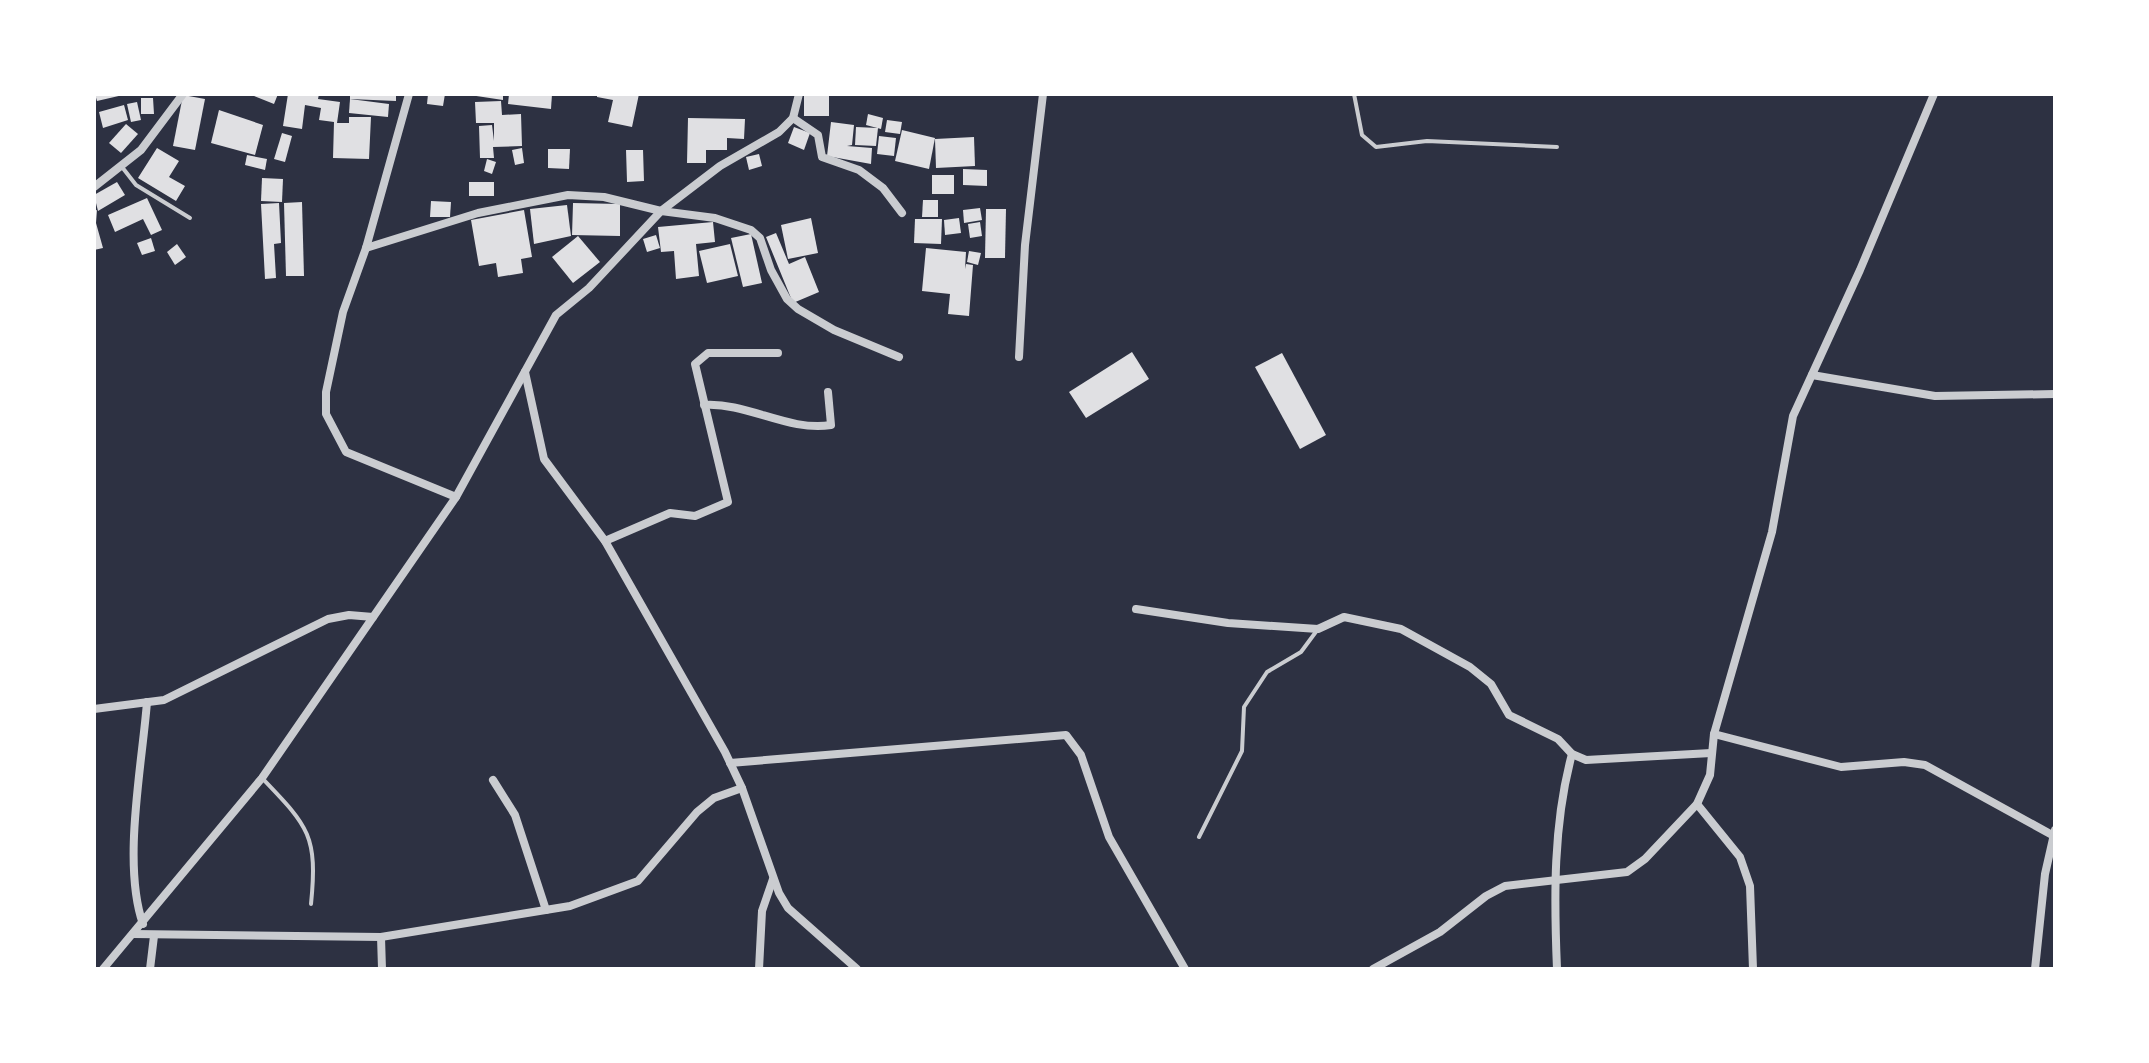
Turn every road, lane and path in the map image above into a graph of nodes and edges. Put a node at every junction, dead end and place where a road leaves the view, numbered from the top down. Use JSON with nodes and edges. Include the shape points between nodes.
{"nodes":[{"id":1,"x":183,"y":94,"type":"edge"},
{"id":2,"x":409,"y":94,"type":"edge"},
{"id":3,"x":799,"y":94,"type":"edge"},
{"id":4,"x":1043,"y":94,"type":"edge"},
{"id":5,"x":1354,"y":94,"type":"edge"},
{"id":6,"x":1934,"y":94,"type":"edge"},
{"id":7,"x":793,"y":118,"type":"junction"},
{"id":8,"x":1557,"y":147,"type":"dead end"},
{"id":9,"x":122,"y":167,"type":"junction"},
{"id":10,"x":94,"y":187,"type":"edge"},
{"id":11,"x":661,"y":211,"type":"junction"},
{"id":12,"x":902,"y":213,"type":"dead end"},
{"id":13,"x":190,"y":218,"type":"dead end"},
{"id":14,"x":366,"y":248,"type":"junction"},
{"id":15,"x":778,"y":353,"type":"dead end"},
{"id":16,"x":899,"y":357,"type":"dead end"},
{"id":17,"x":1019,"y":357,"type":"dead end"},
{"id":18,"x":525,"y":370,"type":"junction"},
{"id":19,"x":1812,"y":375,"type":"junction"},
{"id":20,"x":828,"y":392,"type":"dead end"},
{"id":21,"x":2055,"y":394,"type":"edge"},
{"id":22,"x":704,"y":405,"type":"junction"},
{"id":23,"x":456,"y":497,"type":"junction"},
{"id":24,"x":605,"y":541,"type":"junction"},
{"id":25,"x":1136,"y":609,"type":"dead end"},
{"id":26,"x":373,"y":617,"type":"junction"},
{"id":27,"x":1318,"y":629,"type":"junction"},
{"id":28,"x":147,"y":702,"type":"junction"},
{"id":29,"x":94,"y":709,"type":"edge"},
{"id":30,"x":1714,"y":734,"type":"junction"},
{"id":31,"x":1711,"y":753,"type":"junction"},
{"id":32,"x":1572,"y":754,"type":"junction"},
{"id":33,"x":730,"y":763,"type":"junction"},
{"id":34,"x":262,"y":778,"type":"junction"},
{"id":35,"x":493,"y":780,"type":"dead end"},
{"id":36,"x":742,"y":788,"type":"junction"},
{"id":37,"x":1697,"y":804,"type":"junction"},
{"id":38,"x":2054,"y":833,"type":"edge"},
{"id":39,"x":1199,"y":837,"type":"dead end"},
{"id":40,"x":774,"y":878,"type":"junction"},
{"id":41,"x":1555,"y":882,"type":"junction"},
{"id":42,"x":311,"y":904,"type":"dead end"},
{"id":43,"x":546,"y":910,"type":"junction"},
{"id":44,"x":143,"y":924,"type":"junction"},
{"id":45,"x":133,"y":934,"type":"junction"},
{"id":46,"x":154,"y":936,"type":"junction"},
{"id":47,"x":381,"y":937,"type":"junction"},
{"id":48,"x":103,"y":969,"type":"edge"},
{"id":49,"x":150,"y":969,"type":"edge"},
{"id":50,"x":382,"y":969,"type":"edge"},
{"id":51,"x":759,"y":969,"type":"edge"},
{"id":52,"x":857,"y":969,"type":"edge"},
{"id":53,"x":1185,"y":969,"type":"edge"},
{"id":54,"x":1373,"y":969,"type":"edge"},
{"id":55,"x":1557,"y":969,"type":"edge"},
{"id":56,"x":1753,"y":969,"type":"edge"},
{"id":57,"x":2035,"y":969,"type":"edge"}],
"edges":[{"from":1,"to":9,"type":"street"},
{"from":2,"to":14,"type":"street"},
{"from":3,"to":7,"type":"street"},
{"from":4,"to":17,"type":"street","via":[[1025,245]]},
{"from":5,"to":8,"type":"lane","via":[[1362,135],[1376,147],[1479,141]]},
{"from":6,"to":19,"type":"street"},
{"from":7,"to":11,"type":"street"},
{"from":7,"to":12,"type":"street","via":[[818,135],[822,157],[859,170],[883,188]]},
{"from":9,"to":10,"type":"street"},
{"from":9,"to":13,"type":"lane","via":[[136,185]]},
{"from":11,"to":14,"type":"street","via":[[604,197],[551,197]]},
{"from":11,"to":16,"type":"street","via":[[715,218],[751,230],[760,238],[787,299],[798,309]]},
{"from":11,"to":18,"type":"street","via":[[589,288],[556,315]]},
{"from":14,"to":23,"type":"street","via":[[340,326],[326,414],[346,452]]},
{"from":15,"to":22,"type":"street","via":[[699,357],[695,364]]},
{"from":18,"to":23,"type":"street"},
{"from":18,"to":24,"type":"street","via":[[540,450]]},
{"from":19,"to":21,"type":"street","via":[[1935,396]]},
{"from":19,"to":30,"type":"street","via":[[1789,427],[1772,532]]},
{"from":20,"to":22,"type":"street","via":[[831,425],[812,428],[722,404]]},
{"from":22,"to":24,"type":"street","via":[[728,502],[695,516],[670,513]]},
{"from":23,"to":26,"type":"street"},
{"from":24,"to":33,"type":"street"},
{"from":25,"to":27,"type":"street"},
{"from":26,"to":28,"type":"street","via":[[328,619],[194,687]]},
{"from":26,"to":34,"type":"street"},
{"from":27,"to":32,"type":"street","via":[[1344,617],[1401,629],[1429,642],[1491,684],[1509,715],[1558,739]]},
{"from":27,"to":39,"type":"lane","via":[[1301,652],[1267,672],[1244,707],[1242,751]]},
{"from":28,"to":29,"type":"street"},
{"from":28,"to":44,"type":"street","via":[[134,859],[134,899]]},
{"from":30,"to":31,"type":"street"},
{"from":30,"to":38,"type":"street","via":[[1841,767],[1925,765]]},
{"from":31,"to":32,"type":"street","via":[[1597,762]]},
{"from":31,"to":37,"type":"street","via":[[1710,775]]},
{"from":32,"to":41,"type":"street"},
{"from":33,"to":36,"type":"street"},
{"from":33,"to":53,"type":"street","via":[[1066,735],[1081,755],[1109,837]]},
{"from":34,"to":42,"type":"lane","via":[[302,819],[310,835]]},
{"from":34,"to":44,"type":"street"},
{"from":35,"to":43,"type":"street","via":[[515,815]]},
{"from":36,"to":40,"type":"street"},
{"from":36,"to":43,"type":"street","via":[[714,798],[697,812],[638,881]]},
{"from":37,"to":41,"type":"street","via":[[1627,872]]},
{"from":37,"to":56,"type":"street","via":[[1740,857],[1750,886]]},
{"from":38,"to":57,"type":"street"},
{"from":40,"to":51,"type":"street","via":[[762,911]]},
{"from":40,"to":52,"type":"street","via":[[788,908]]},
{"from":41,"to":54,"type":"street","via":[[1505,886],[1440,932]]},
{"from":41,"to":55,"type":"street"},
{"from":43,"to":47,"type":"street"},
{"from":44,"to":45,"type":"street"},
{"from":45,"to":46,"type":"street"},
{"from":45,"to":48,"type":"street"},
{"from":46,"to":47,"type":"street"},
{"from":46,"to":49,"type":"street"},
{"from":47,"to":50,"type":"street"}]}
